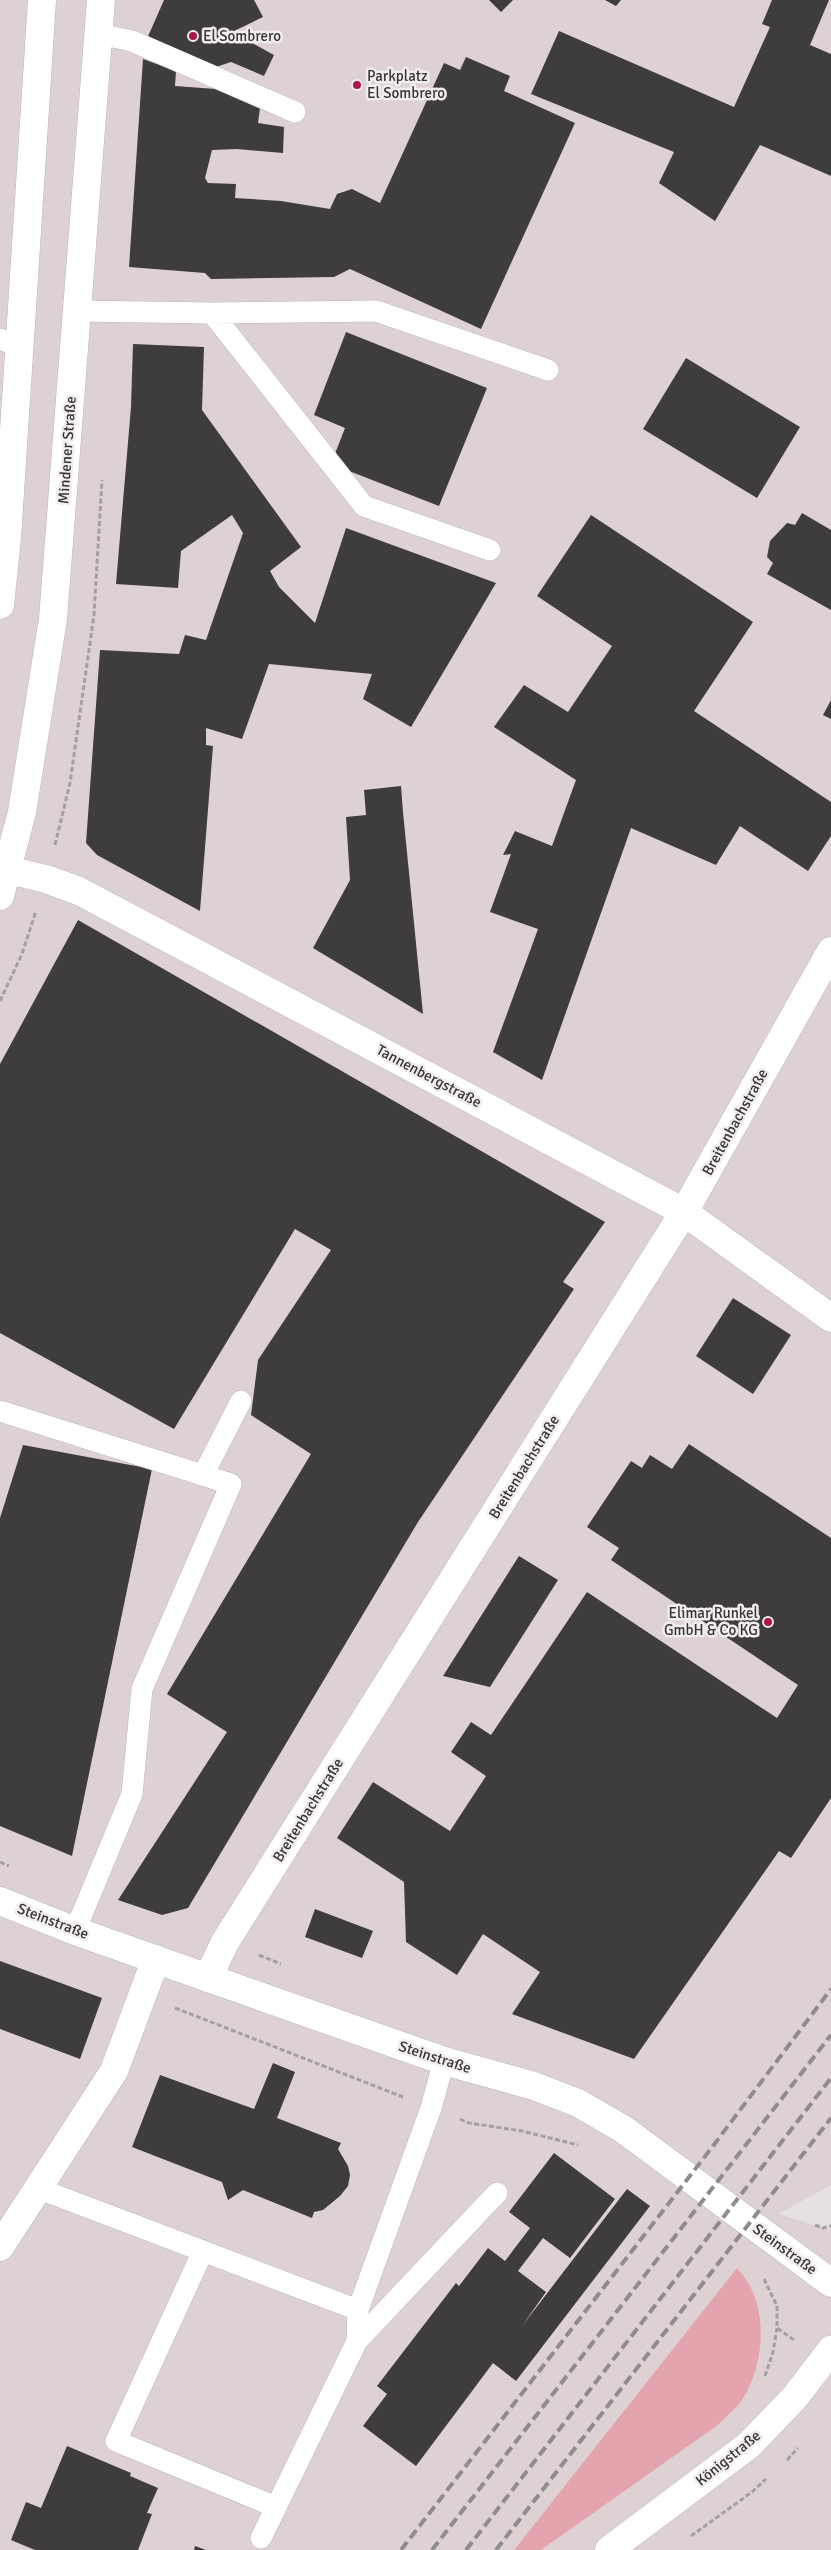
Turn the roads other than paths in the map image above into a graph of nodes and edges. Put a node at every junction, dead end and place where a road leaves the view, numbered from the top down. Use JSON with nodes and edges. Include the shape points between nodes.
{"nodes":[{"id":1,"x":42,"y":0,"type":"edge"},
{"id":2,"x":100,"y":0,"type":"edge"},
{"id":3,"x":99,"y":34,"type":"junction"},
{"id":4,"x":294,"y":112,"type":"dead end"},
{"id":5,"x":77,"y":311,"type":"junction"},
{"id":6,"x":212,"y":313,"type":"junction"},
{"id":7,"x":10,"y":342,"type":"edge"},
{"id":8,"x":548,"y":370,"type":"dead end"},
{"id":9,"x":5,"y":474,"type":"edge"},
{"id":10,"x":490,"y":550,"type":"dead end"},
{"id":11,"x":0,"y":605,"type":"edge"},
{"id":12,"x":8,"y":870,"type":"junction"},
{"id":13,"x":0,"y":896,"type":"edge"},
{"id":14,"x":831,"y":952,"type":"edge"},
{"id":15,"x":684,"y":1212,"type":"junction"},
{"id":16,"x":831,"y":1318,"type":"edge"},
{"id":17,"x":241,"y":1401,"type":"dead end"},
{"id":18,"x":0,"y":1411,"type":"edge"},
{"id":19,"x":203,"y":1475,"type":"junction"},
{"id":20,"x":0,"y":1901,"type":"edge"},
{"id":21,"x":75,"y":1931,"type":"junction"},
{"id":22,"x":156,"y":1959,"type":"junction"},
{"id":23,"x":208,"y":1978,"type":"junction"},
{"id":24,"x":444,"y":2061,"type":"junction"},
{"id":25,"x":37,"y":2188,"type":"junction"},
{"id":26,"x":497,"y":2193,"type":"dead end"},
{"id":27,"x":0,"y":2247,"type":"edge"},
{"id":28,"x":203,"y":2251,"type":"junction"},
{"id":29,"x":831,"y":2283,"type":"edge"},
{"id":30,"x":358,"y":2310,"type":"junction"},
{"id":31,"x":357,"y":2341,"type":"junction"},
{"id":32,"x":831,"y":2350,"type":"edge"},
{"id":33,"x":276,"y":2507,"type":"junction"},
{"id":34,"x":261,"y":2538,"type":"dead end"},
{"id":35,"x":610,"y":2550,"type":"edge"}],
"edges":[{"from":1,"to":7,"type":"street"},
{"from":2,"to":3,"type":"street","name":"Mindener Straße"},
{"from":3,"to":4,"type":"lane","via":[[132,41]]},
{"from":3,"to":5,"type":"street","name":"Mindener Straße"},
{"from":5,"to":6,"type":"lane"},
{"from":5,"to":12,"type":"street","name":"Mindener Straße","via":[[53,619],[33,754]]},
{"from":6,"to":8,"type":"lane","via":[[376,311]]},
{"from":6,"to":10,"type":"lane","via":[[364,506]]},
{"from":7,"to":9,"type":"street"},
{"from":9,"to":11,"type":"street"},
{"from":12,"to":13,"type":"street","name":"Mindener Straße"},
{"from":12,"to":15,"type":"street","name":"Tannenbergstraße","via":[[79,891]]},
{"from":14,"to":15,"type":"street","name":"Breitenbachstraße"},
{"from":15,"to":16,"type":"street","name":"Tannenbergstraße"},
{"from":15,"to":23,"type":"street","name":"Breitenbachstraße","via":[[225,1942]]},
{"from":17,"to":19,"type":"lane"},
{"from":18,"to":19,"type":"lane"},
{"from":19,"to":21,"type":"lane","via":[[231,1484],[142,1689],[132,1794]]},
{"from":20,"to":21,"type":"street","name":"Steinstraße"},
{"from":21,"to":22,"type":"street","name":"Steinstraße"},
{"from":22,"to":23,"type":"street","name":"Steinstraße"},
{"from":22,"to":25,"type":"street","via":[[114,2070]]},
{"from":23,"to":24,"type":"street","name":"Steinstraße"},
{"from":24,"to":29,"type":"street","name":"Steinstraße","via":[[534,2086],[578,2103],[608,2120]]},
{"from":24,"to":30,"type":"lane","via":[[431,2108]]},
{"from":25,"to":27,"type":"street"},
{"from":25,"to":28,"type":"lane"},
{"from":26,"to":31,"type":"lane"},
{"from":28,"to":30,"type":"lane"},
{"from":28,"to":33,"type":"lane","via":[[116,2441]]},
{"from":30,"to":31,"type":"lane"},
{"from":31,"to":33,"type":"lane"},
{"from":32,"to":35,"type":"street","name":"Königstraße","via":[[795,2397],[749,2445]]},
{"from":33,"to":34,"type":"lane"}]}
